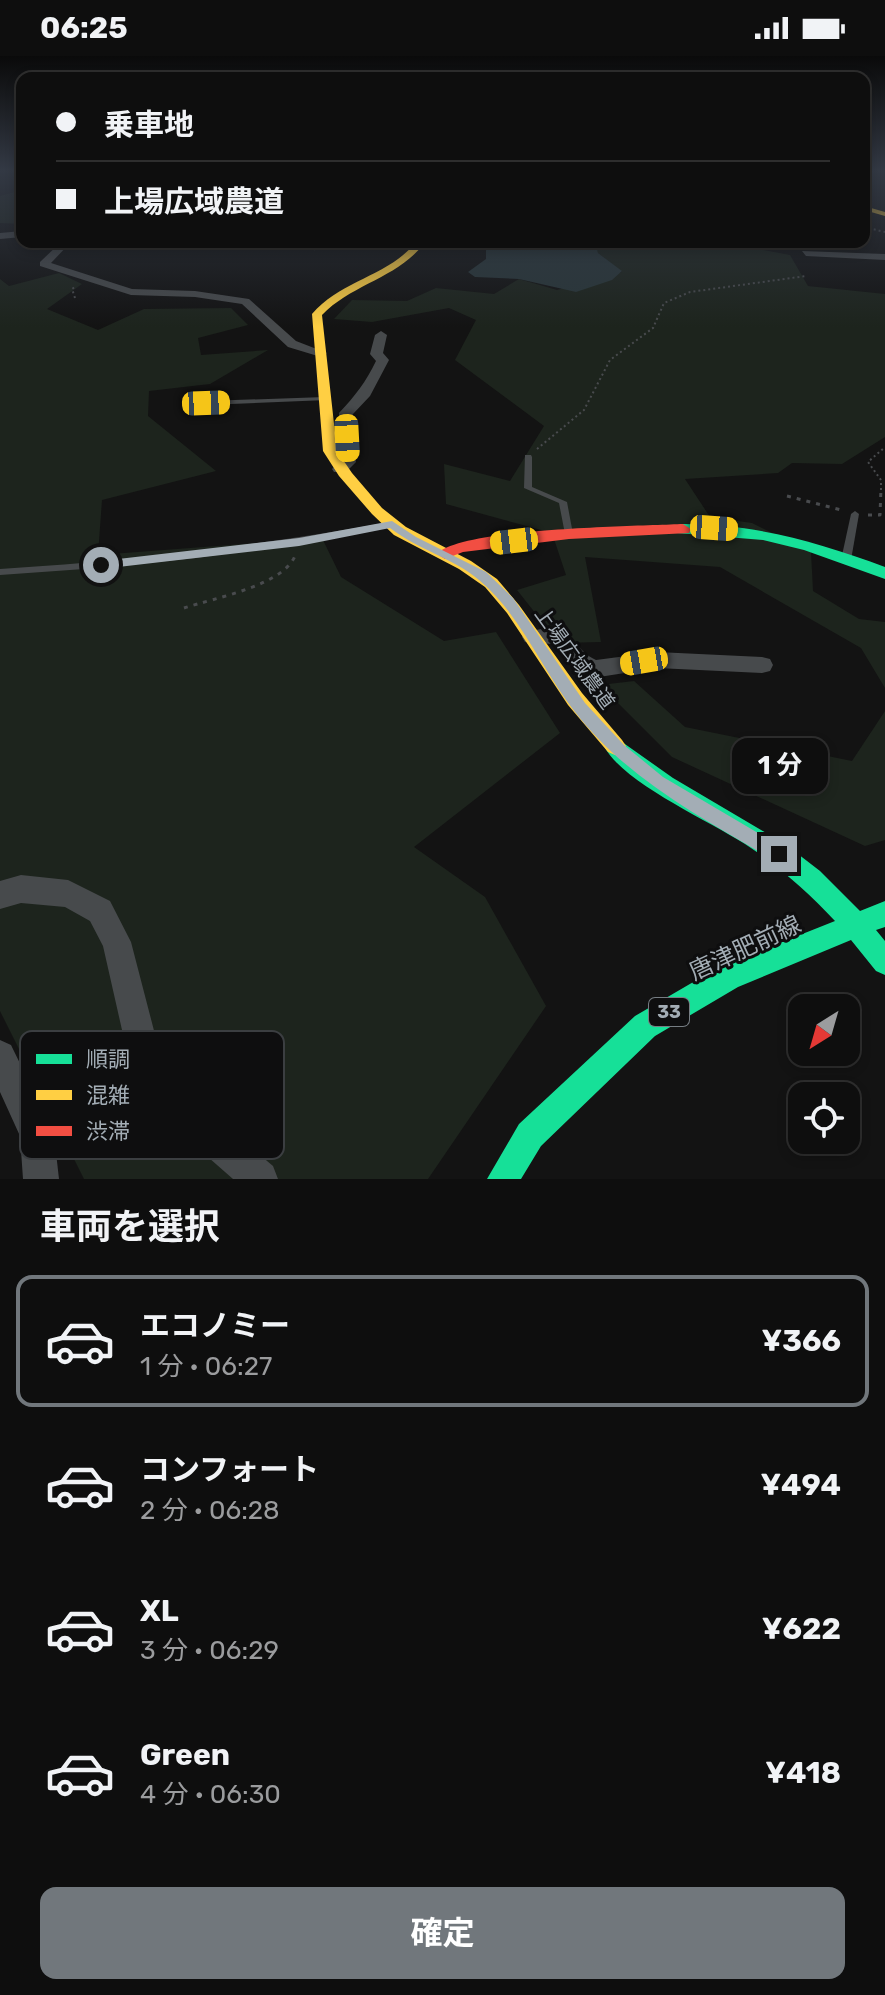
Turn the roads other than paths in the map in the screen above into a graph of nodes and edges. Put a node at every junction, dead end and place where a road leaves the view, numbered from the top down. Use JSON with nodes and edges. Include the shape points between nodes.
{"nodes":[{"id":1,"x":60,"y":248,"type":"edge"},
{"id":2,"x":418,"y":248,"type":"edge"},
{"id":3,"x":806,"y":253,"type":"dead end"},
{"id":4,"x":885,"y":257,"type":"edge"},
{"id":5,"x":381,"y":335,"type":"dead end"},
{"id":6,"x":321,"y":353,"type":"junction"},
{"id":7,"x":325,"y":399,"type":"junction"},
{"id":8,"x":206,"y":403,"type":"dead end"},
{"id":9,"x":528,"y":457,"type":"road end"},
{"id":10,"x":340,"y":469,"type":"junction"},
{"id":11,"x":855,"y":514,"type":"road end"},
{"id":12,"x":392,"y":524,"type":"junction"},
{"id":13,"x":569,"y":534,"type":"junction"},
{"id":14,"x":445,"y":554,"type":"junction"},
{"id":15,"x":846,"y":560,"type":"junction"},
{"id":16,"x":0,"y":572,"type":"edge"},
{"id":17,"x":885,"y":573,"type":"edge"},
{"id":18,"x":532,"y":637,"type":"junction"},
{"id":19,"x":762,"y":665,"type":"dead end"},
{"id":20,"x":0,"y":895,"type":"edge"},
{"id":21,"x":885,"y":914,"type":"edge"},
{"id":22,"x":858,"y":924,"type":"junction"},
{"id":23,"x":885,"y":962,"type":"edge"},
{"id":24,"x":138,"y":1031,"type":"edge"},
{"id":25,"x":0,"y":1056,"type":"edge"},
{"id":26,"x":20,"y":1099,"type":"edge"},
{"id":27,"x":39,"y":1159,"type":"edge"},
{"id":28,"x":237,"y":1159,"type":"edge"},
{"id":29,"x":41,"y":1179,"type":"edge"},
{"id":30,"x":260,"y":1179,"type":"edge"},
{"id":31,"x":503,"y":1179,"type":"edge"}],
"edges":[{"from":1,"to":6,"type":"street","via":[[44,264],[131,292],[245,301],[292,344]]},
{"from":2,"to":6,"type":"street","name":"上場広域農道","via":[[405,261],[324,303],[317,314]]},
{"from":3,"to":4,"type":"street"},
{"from":5,"to":10,"type":"street","via":[[376,354],[383,360],[357,406],[346,413],[348,462]]},
{"from":6,"to":7,"type":"street","name":"上場広域農道"},
{"from":7,"to":8,"type":"lane"},
{"from":7,"to":10,"type":"street","name":"上場広域農道","via":[[330,451]]},
{"from":9,"to":13,"type":"lane","via":[[528,488],[563,502]]},
{"from":10,"to":12,"type":"street","name":"上場広域農道"},
{"from":11,"to":15,"type":"lane"},
{"from":12,"to":14,"type":"street","name":"上場広域農道"},
{"from":12,"to":16,"type":"lane","via":[[299,542]]},
{"from":13,"to":14,"type":"street","via":[[459,547]]},
{"from":13,"to":15,"type":"street","via":[[757,531]]},
{"from":14,"to":18,"type":"street","name":"上場広域農道","via":[[481,575],[508,601]]},
{"from":15,"to":17,"type":"street"},
{"from":18,"to":19,"type":"street","via":[[562,637],[582,663],[595,670],[644,661]]},
{"from":18,"to":22,"type":"street","name":"上場広域農道","via":[[580,708],[618,750],[657,782],[756,838],[802,871]]},
{"from":20,"to":24,"type":"street","via":[[21,889],[68,894],[100,911],[117,942]]},
{"from":21,"to":22,"type":"street","name":"唐津肥前線","number":"33"},
{"from":22,"to":23,"type":"street","name":"上場広域農道"},
{"from":22,"to":31,"type":"street","name":"唐津肥前線","number":"33","via":[[729,977],[645,1026],[530,1135]]},
{"from":25,"to":26,"type":"street"},
{"from":27,"to":29,"type":"street"},
{"from":28,"to":30,"type":"street"}]}
